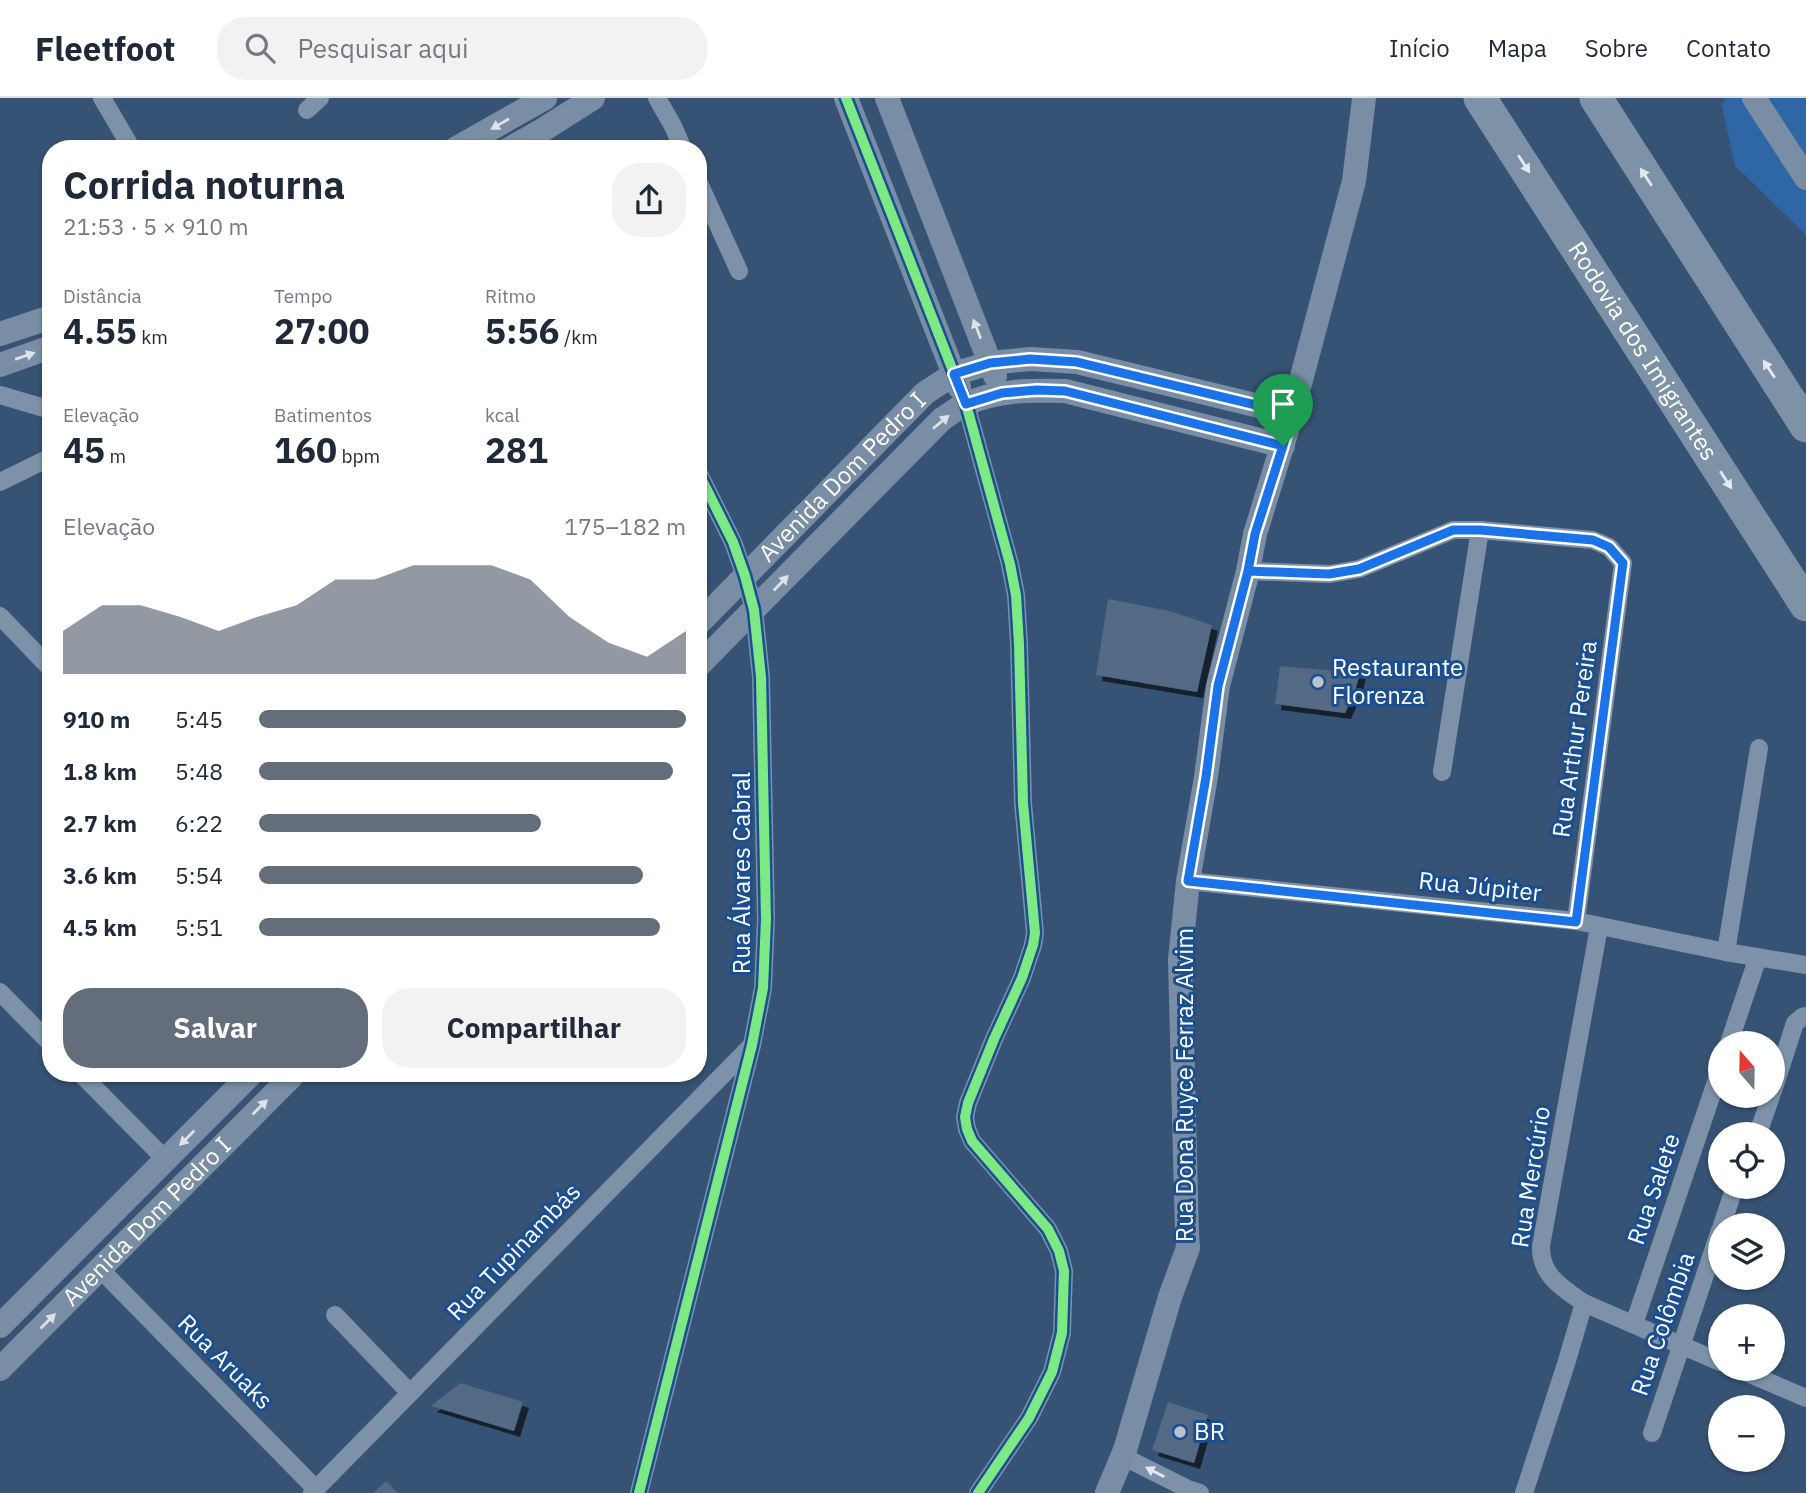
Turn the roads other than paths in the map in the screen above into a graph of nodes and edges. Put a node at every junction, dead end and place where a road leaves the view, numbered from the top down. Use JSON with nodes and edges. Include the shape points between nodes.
{"nodes":[{"id":1,"x":102,"y":98,"type":"edge"},
{"id":2,"x":545,"y":98,"type":"edge"},
{"id":3,"x":593,"y":98,"type":"edge"},
{"id":4,"x":657,"y":98,"type":"edge"},
{"id":5,"x":846,"y":98,"type":"edge"},
{"id":6,"x":887,"y":98,"type":"edge"},
{"id":7,"x":1364,"y":98,"type":"edge"},
{"id":8,"x":1595,"y":98,"type":"edge"},
{"id":9,"x":1754,"y":98,"type":"edge"},
{"id":10,"x":1483,"y":102,"type":"edge"},
{"id":11,"x":127,"y":140,"type":"edge"},
{"id":12,"x":470,"y":140,"type":"edge"},
{"id":13,"x":525,"y":140,"type":"edge"},
{"id":14,"x":679,"y":140,"type":"edge"},
{"id":15,"x":1806,"y":178,"type":"edge"},
{"id":16,"x":707,"y":201,"type":"edge"},
{"id":17,"x":739,"y":271,"type":"dead end"},
{"id":18,"x":42,"y":320,"type":"edge"},
{"id":19,"x":0,"y":334,"type":"edge"},
{"id":20,"x":42,"y":350,"type":"edge"},
{"id":21,"x":990,"y":363,"type":"junction"},
{"id":22,"x":0,"y":365,"type":"edge"},
{"id":23,"x":954,"y":374,"type":"junction"},
{"id":24,"x":1002,"y":393,"type":"junction"},
{"id":25,"x":0,"y":395,"type":"edge"},
{"id":26,"x":966,"y":404,"type":"junction"},
{"id":27,"x":42,"y":407,"type":"edge"},
{"id":28,"x":1293,"y":414,"type":"junction"},
{"id":29,"x":1806,"y":426,"type":"edge"},
{"id":30,"x":1283,"y":446,"type":"junction"},
{"id":31,"x":42,"y":461,"type":"edge"},
{"id":32,"x":0,"y":482,"type":"edge"},
{"id":33,"x":707,"y":490,"type":"edge"},
{"id":34,"x":1480,"y":530,"type":"junction"},
{"id":35,"x":1248,"y":571,"type":"junction"},
{"id":36,"x":745,"y":576,"type":"junction"},
{"id":37,"x":1806,"y":605,"type":"edge"},
{"id":38,"x":754,"y":610,"type":"junction"},
{"id":39,"x":707,"y":615,"type":"edge"},
{"id":40,"x":0,"y":616,"type":"edge"},
{"id":41,"x":707,"y":657,"type":"edge"},
{"id":42,"x":42,"y":659,"type":"edge"},
{"id":43,"x":1759,"y":748,"type":"dead end"},
{"id":44,"x":1442,"y":772,"type":"dead end"},
{"id":45,"x":1188,"y":881,"type":"junction"},
{"id":46,"x":1576,"y":922,"type":"junction"},
{"id":47,"x":1599,"y":927,"type":"junction"},
{"id":48,"x":1726,"y":952,"type":"junction"},
{"id":49,"x":1758,"y":957,"type":"junction"},
{"id":50,"x":1806,"y":965,"type":"edge"},
{"id":51,"x":0,"y":992,"type":"edge"},
{"id":52,"x":1806,"y":1016,"type":"edge"},
{"id":53,"x":1733,"y":1031,"type":"edge"},
{"id":54,"x":42,"y":1035,"type":"edge"},
{"id":55,"x":752,"y":1045,"type":"junction"},
{"id":56,"x":1785,"y":1053,"type":"edge"},
{"id":57,"x":89,"y":1082,"type":"edge"},
{"id":58,"x":243,"y":1082,"type":"edge"},
{"id":59,"x":286,"y":1082,"type":"edge"},
{"id":60,"x":1708,"y":1105,"type":"edge"},
{"id":61,"x":166,"y":1160,"type":"junction"},
{"id":62,"x":1708,"y":1265,"type":"edge"},
{"id":63,"x":100,"y":1269,"type":"junction"},
{"id":64,"x":1584,"y":1303,"type":"junction"},
{"id":65,"x":335,"y":1315,"type":"dead end"},
{"id":66,"x":1634,"y":1324,"type":"junction"},
{"id":67,"x":0,"y":1326,"type":"edge"},
{"id":68,"x":1681,"y":1345,"type":"junction"},
{"id":69,"x":1708,"y":1357,"type":"edge"},
{"id":70,"x":0,"y":1369,"type":"edge"},
{"id":71,"x":1766,"y":1381,"type":"edge"},
{"id":72,"x":410,"y":1393,"type":"junction"},
{"id":73,"x":1806,"y":1398,"type":"edge"},
{"id":74,"x":1652,"y":1433,"type":"dead end"},
{"id":75,"x":1122,"y":1456,"type":"junction"},
{"id":76,"x":314,"y":1491,"type":"edge"},
{"id":77,"x":1194,"y":1491,"type":"edge"},
{"id":78,"x":639,"y":1493,"type":"edge"},
{"id":79,"x":978,"y":1493,"type":"edge"},
{"id":80,"x":1107,"y":1493,"type":"edge"},
{"id":81,"x":1162,"y":1493,"type":"edge"},
{"id":82,"x":1524,"y":1493,"type":"edge"}],
"edges":[{"from":1,"to":11,"type":"street"},
{"from":2,"to":12,"type":"street","one_way":true},
{"from":3,"to":13,"type":"street"},
{"from":4,"to":14,"type":"street"},
{"from":5,"to":23,"type":"street"},
{"from":21,"to":6,"type":"street","one_way":true},
{"from":7,"to":28,"type":"street","name":"Rua Dona Ruyce Ferraz Alvim","via":[[1354,181]]},
{"from":29,"to":8,"type":"highway","one_way":true},
{"from":9,"to":15,"type":"street"},
{"from":10,"to":37,"type":"highway","name":"Rodovia dos Imigrantes","one_way":true},
{"from":16,"to":17,"type":"street"},
{"from":18,"to":19,"type":"street"},
{"from":22,"to":20,"type":"street","one_way":true},
{"from":21,"to":23,"type":"street","name":"Avenida Dom Pedro I"},
{"from":21,"to":24,"type":"street"},
{"from":21,"to":28,"type":"street","name":"Avenida Dom Pedro I","via":[[1030,359],[1077,362]]},
{"from":23,"to":26,"type":"street"},
{"from":23,"to":36,"type":"street","name":"Avenida Dom Pedro I","via":[[925,393]]},
{"from":24,"to":26,"type":"street","name":"Avenida Dom Pedro I"},
{"from":24,"to":30,"type":"street","name":"Avenida Dom Pedro I","via":[[1065,391]]},
{"from":25,"to":27,"type":"street"},
{"from":38,"to":26,"type":"street","name":"Avenida Dom Pedro I","one_way":true,"via":[[942,419]]},
{"from":26,"to":79,"type":"street","via":[[1016,595],[1023,803],[1035,933],[965,1116],[972,1140],[1048,1229],[1064,1272],[1062,1333],[1052,1372],[1029,1418]]},
{"from":28,"to":30,"type":"street","name":"Rua Dona Ruyce Ferraz Alvim"},
{"from":30,"to":35,"type":"street","name":"Rua Dona Ruyce Ferraz Alvim"},
{"from":31,"to":32,"type":"street"},
{"from":33,"to":36,"type":"street","name":"Rua Álvares Cabral"},
{"from":34,"to":35,"type":"street","via":[[1453,530],[1359,569],[1329,574]]},
{"from":34,"to":44,"type":"street"},
{"from":34,"to":46,"type":"street","name":"Rua Arthur Pereira","via":[[1593,540],[1609,547],[1623,563]]},
{"from":35,"to":45,"type":"street","name":"Rua Dona Ruyce Ferraz Alvim","via":[[1218,686]]},
{"from":36,"to":38,"type":"street","name":"Rua Álvares Cabral"},
{"from":36,"to":39,"type":"street","name":"Avenida Dom Pedro I"},
{"from":38,"to":41,"type":"street","name":"Avenida Dom Pedro I"},
{"from":38,"to":55,"type":"street","name":"Rua Álvares Cabral","via":[[761,677],[766,919],[763,988]]},
{"from":40,"to":42,"type":"street"},
{"from":43,"to":48,"type":"street"},
{"from":45,"to":46,"type":"street","name":"Rua Júpiter"},
{"from":45,"to":75,"type":"street","name":"Rua Dona Ruyce Ferraz Alvim","via":[[1180,959],[1188,1248]]},
{"from":46,"to":47,"type":"street","name":"Rua Júpiter"},
{"from":47,"to":48,"type":"street","name":"Rua Júpiter"},
{"from":47,"to":64,"type":"street","name":"Rua Mercúrio","via":[[1541,1246],[1543,1267],[1549,1275]]},
{"from":48,"to":49,"type":"street","name":"Rua Júpiter"},
{"from":49,"to":50,"type":"street","name":"Rua Júpiter"},
{"from":49,"to":53,"type":"street"},
{"from":51,"to":54,"type":"street"},
{"from":52,"to":56,"type":"street","via":[[1795,1023]]},
{"from":55,"to":72,"type":"street","name":"Rua Tupinambás"},
{"from":55,"to":78,"type":"street","name":"Rua Álvares Cabral"},
{"from":57,"to":61,"type":"street"},
{"from":58,"to":61,"type":"street","name":"Avenida Dom Pedro I","one_way":true},
{"from":63,"to":59,"type":"street","name":"Avenida Dom Pedro I","one_way":true},
{"from":60,"to":66,"type":"street","name":"Rua Salete"},
{"from":61,"to":67,"type":"street","name":"Avenida Dom Pedro I"},
{"from":62,"to":68,"type":"street","name":"Rua Colômbia"},
{"from":70,"to":63,"type":"street","name":"Avenida Dom Pedro I","one_way":true},
{"from":63,"to":76,"type":"street","name":"Rua Aruaks"},
{"from":64,"to":66,"type":"street","name":"Rua Mercúrio"},
{"from":64,"to":82,"type":"street"},
{"from":65,"to":72,"type":"street"},
{"from":66,"to":68,"type":"street","name":"Rua Mercúrio"},
{"from":68,"to":69,"type":"street","name":"Rua Mercúrio"},
{"from":68,"to":74,"type":"street","name":"Rua Colômbia"},
{"from":71,"to":73,"type":"street"},
{"from":72,"to":76,"type":"street","name":"Rua Tupinambás"},
{"from":77,"to":75,"type":"street","one_way":true},
{"from":75,"to":80,"type":"street","name":"Rua Dona Ruyce Ferraz Alvim"},
{"from":77,"to":81,"type":"street"}]}
